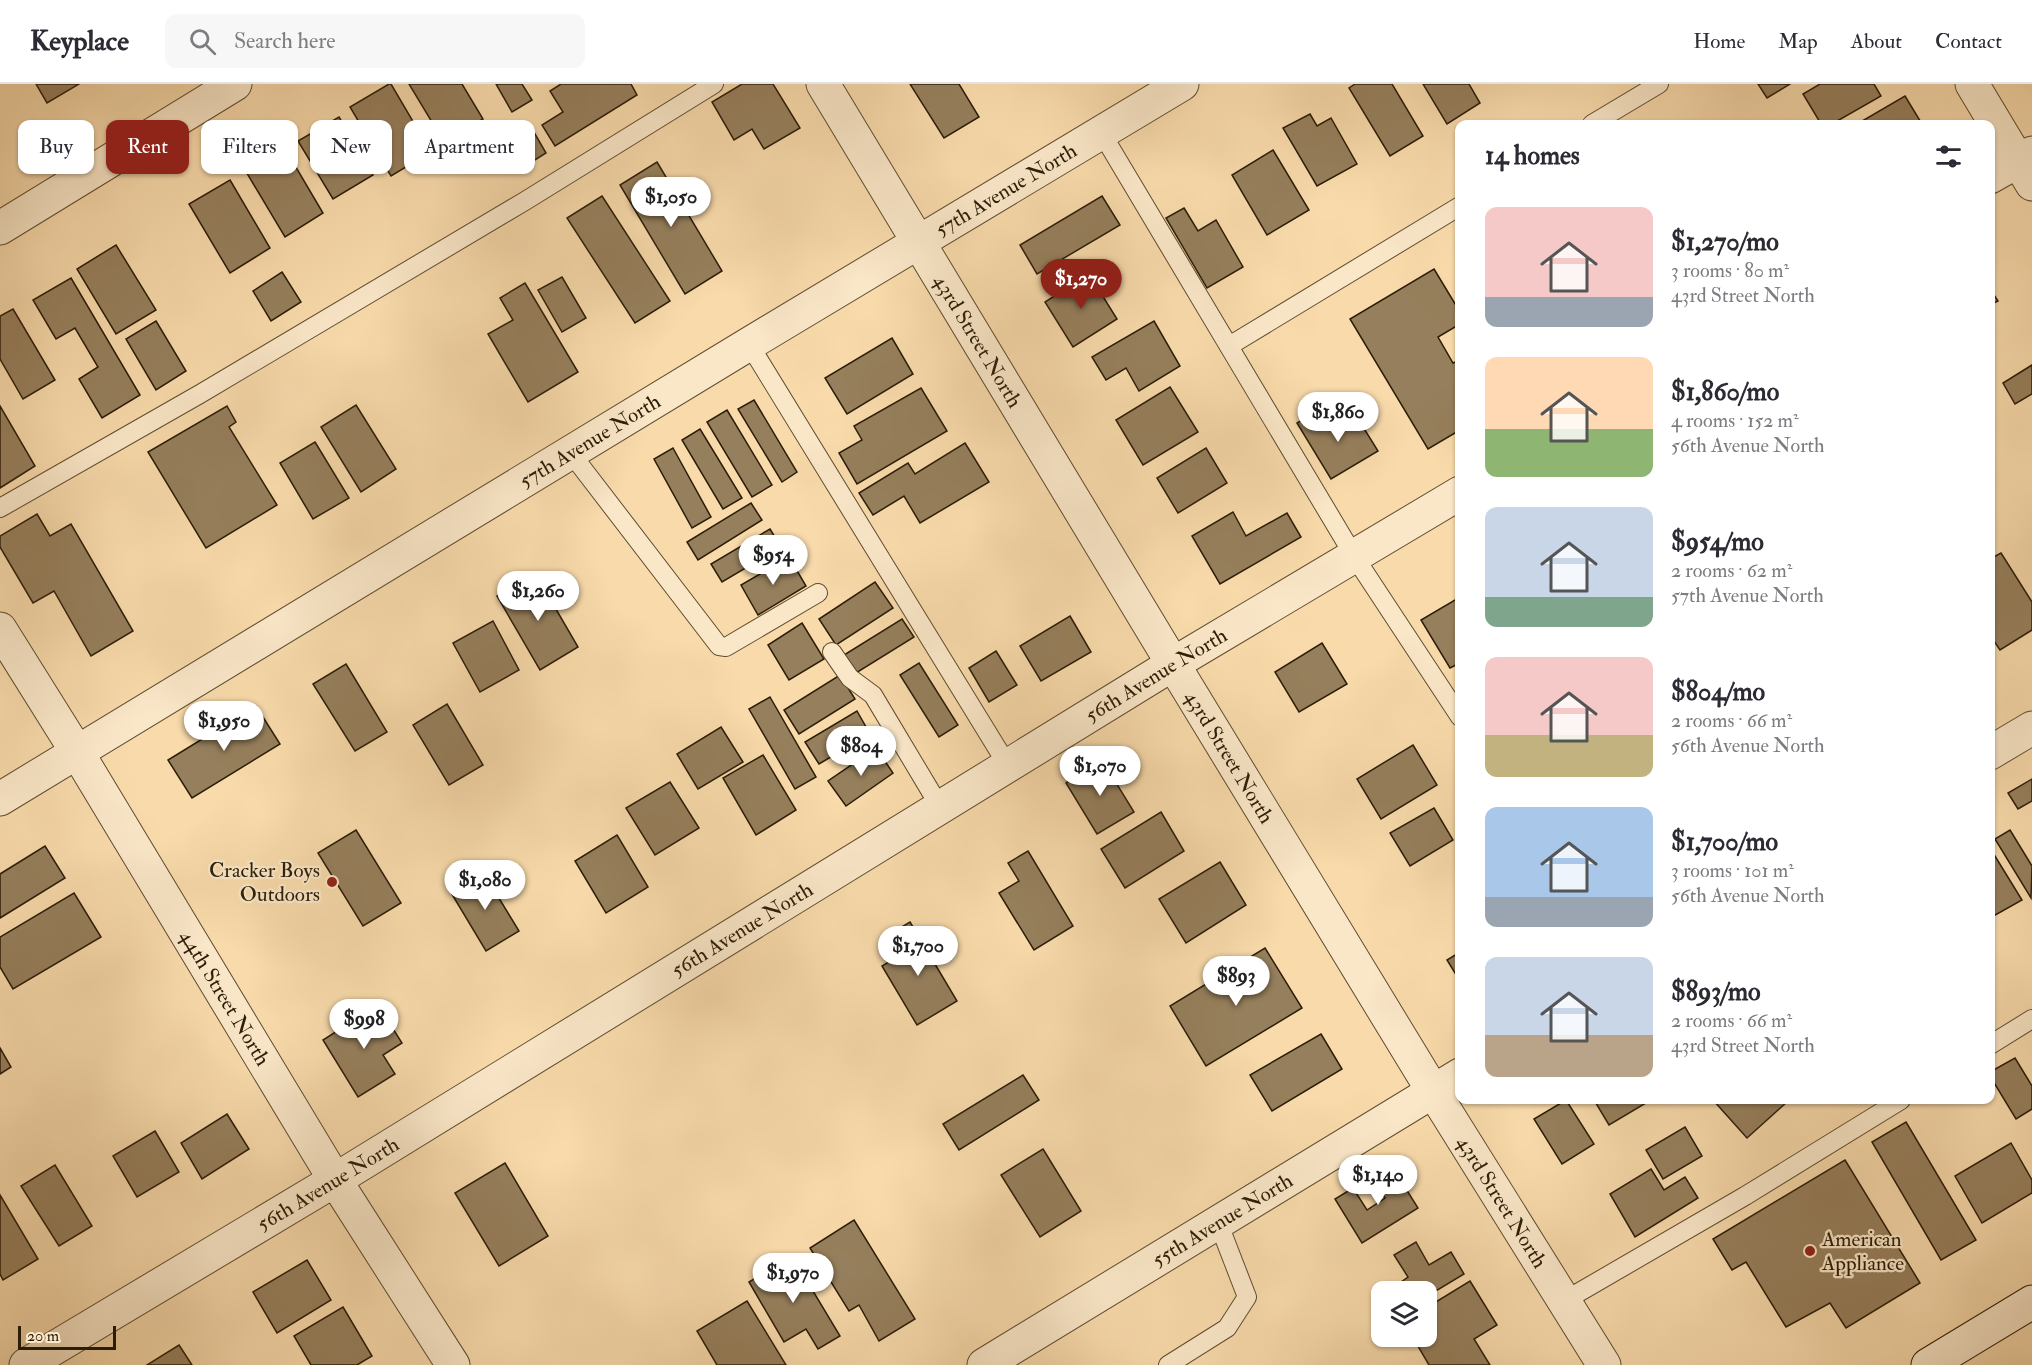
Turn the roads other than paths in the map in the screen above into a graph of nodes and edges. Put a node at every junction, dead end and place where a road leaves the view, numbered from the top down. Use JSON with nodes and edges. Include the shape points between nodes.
{"nodes":[{"id":1,"x":235,"y":84,"type":"edge"},
{"id":2,"x":714,"y":84,"type":"edge"},
{"id":3,"x":823,"y":84,"type":"edge"},
{"id":4,"x":1182,"y":84,"type":"edge"},
{"id":5,"x":1659,"y":84,"type":"edge"},
{"id":6,"x":1972,"y":84,"type":"edge"},
{"id":7,"x":1599,"y":120,"type":"edge"},
{"id":8,"x":1101,"y":132,"type":"junction"},
{"id":9,"x":2027,"y":166,"type":"edge"},
{"id":10,"x":1995,"y":176,"type":"edge"},
{"id":11,"x":1455,"y":209,"type":"edge"},
{"id":12,"x":0,"y":228,"type":"edge"},
{"id":13,"x":919,"y":241,"type":"junction"},
{"id":14,"x":749,"y":344,"type":"junction"},
{"id":15,"x":1229,"y":346,"type":"junction"},
{"id":16,"x":570,"y":452,"type":"junction"},
{"id":17,"x":1455,"y":497,"type":"edge"},
{"id":18,"x":0,"y":508,"type":"edge"},
{"id":19,"x":1354,"y":556,"type":"junction"},
{"id":20,"x":818,"y":593,"type":"dead end"},
{"id":21,"x":0,"y":629,"type":"edge"},
{"id":22,"x":832,"y":652,"type":"dead end"},
{"id":23,"x":1173,"y":664,"type":"junction"},
{"id":24,"x":1455,"y":709,"type":"edge"},
{"id":25,"x":2032,"y":728,"type":"edge"},
{"id":26,"x":1995,"y":750,"type":"edge"},
{"id":27,"x":77,"y":753,"type":"junction"},
{"id":28,"x":1008,"y":766,"type":"junction"},
{"id":29,"x":0,"y":799,"type":"edge"},
{"id":30,"x":940,"y":807,"type":"junction"},
{"id":31,"x":2032,"y":1019,"type":"edge"},
{"id":32,"x":1995,"y":1042,"type":"edge"},
{"id":33,"x":1446,"y":1083,"type":"edge"},
{"id":34,"x":1455,"y":1100,"type":"edge"},
{"id":35,"x":1457,"y":1104,"type":"edge"},
{"id":36,"x":1894,"y":1104,"type":"edge"},
{"id":37,"x":335,"y":1180,"type":"junction"},
{"id":38,"x":1218,"y":1222,"type":"junction"},
{"id":39,"x":1564,"y":1301,"type":"junction"},
{"id":40,"x":2032,"y":1302,"type":"edge"},
{"id":41,"x":26,"y":1365,"type":"edge"},
{"id":42,"x":453,"y":1365,"type":"edge"},
{"id":43,"x":984,"y":1365,"type":"edge"},
{"id":44,"x":1168,"y":1365,"type":"edge"},
{"id":45,"x":1604,"y":1365,"type":"edge"},
{"id":46,"x":1928,"y":1365,"type":"edge"}],
"edges":[{"from":1,"to":12,"type":"street"},
{"from":2,"to":18,"type":"lane","via":[[525,201]]},
{"from":3,"to":13,"type":"street","name":"43rd Street North"},
{"from":4,"to":8,"type":"street","name":"57th Avenue North"},
{"from":5,"to":7,"type":"lane"},
{"from":6,"to":9,"type":"street"},
{"from":8,"to":13,"type":"street","name":"57th Avenue North"},
{"from":8,"to":15,"type":"lane"},
{"from":9,"to":10,"type":"street"},
{"from":11,"to":15,"type":"lane"},
{"from":13,"to":14,"type":"street","name":"57th Avenue North"},
{"from":13,"to":23,"type":"street","name":"43rd Street North"},
{"from":14,"to":16,"type":"street","name":"57th Avenue North"},
{"from":14,"to":28,"type":"lane"},
{"from":15,"to":19,"type":"lane"},
{"from":16,"to":20,"type":"lane","via":[[719,646],[726,647]]},
{"from":16,"to":27,"type":"street","name":"57th Avenue North"},
{"from":17,"to":19,"type":"street","name":"56th Avenue North"},
{"from":19,"to":23,"type":"street","name":"56th Avenue North"},
{"from":19,"to":24,"type":"lane"},
{"from":21,"to":27,"type":"street","name":"44th Street North"},
{"from":22,"to":30,"type":"lane","via":[[850,678],[873,694]]},
{"from":23,"to":28,"type":"street","name":"56th Avenue North"},
{"from":23,"to":33,"type":"street","name":"43rd Street North"},
{"from":25,"to":26,"type":"street"},
{"from":27,"to":29,"type":"street","name":"57th Avenue North"},
{"from":27,"to":37,"type":"street","name":"44th Street North"},
{"from":28,"to":30,"type":"street","name":"56th Avenue North"},
{"from":30,"to":37,"type":"street","name":"56th Avenue North"},
{"from":31,"to":32,"type":"lane"},
{"from":33,"to":34,"type":"street","name":"43rd Street North"},
{"from":33,"to":38,"type":"street","name":"55th Avenue North"},
{"from":35,"to":39,"type":"street","name":"43rd Street North"},
{"from":36,"to":39,"type":"lane"},
{"from":37,"to":41,"type":"street","name":"56th Avenue North"},
{"from":37,"to":42,"type":"street","name":"44th Street North"},
{"from":38,"to":43,"type":"street","name":"55th Avenue North"},
{"from":38,"to":44,"type":"lane","via":[[1247,1298],[1227,1328]]},
{"from":39,"to":45,"type":"street","name":"43rd Street North"},
{"from":40,"to":46,"type":"street"}]}
